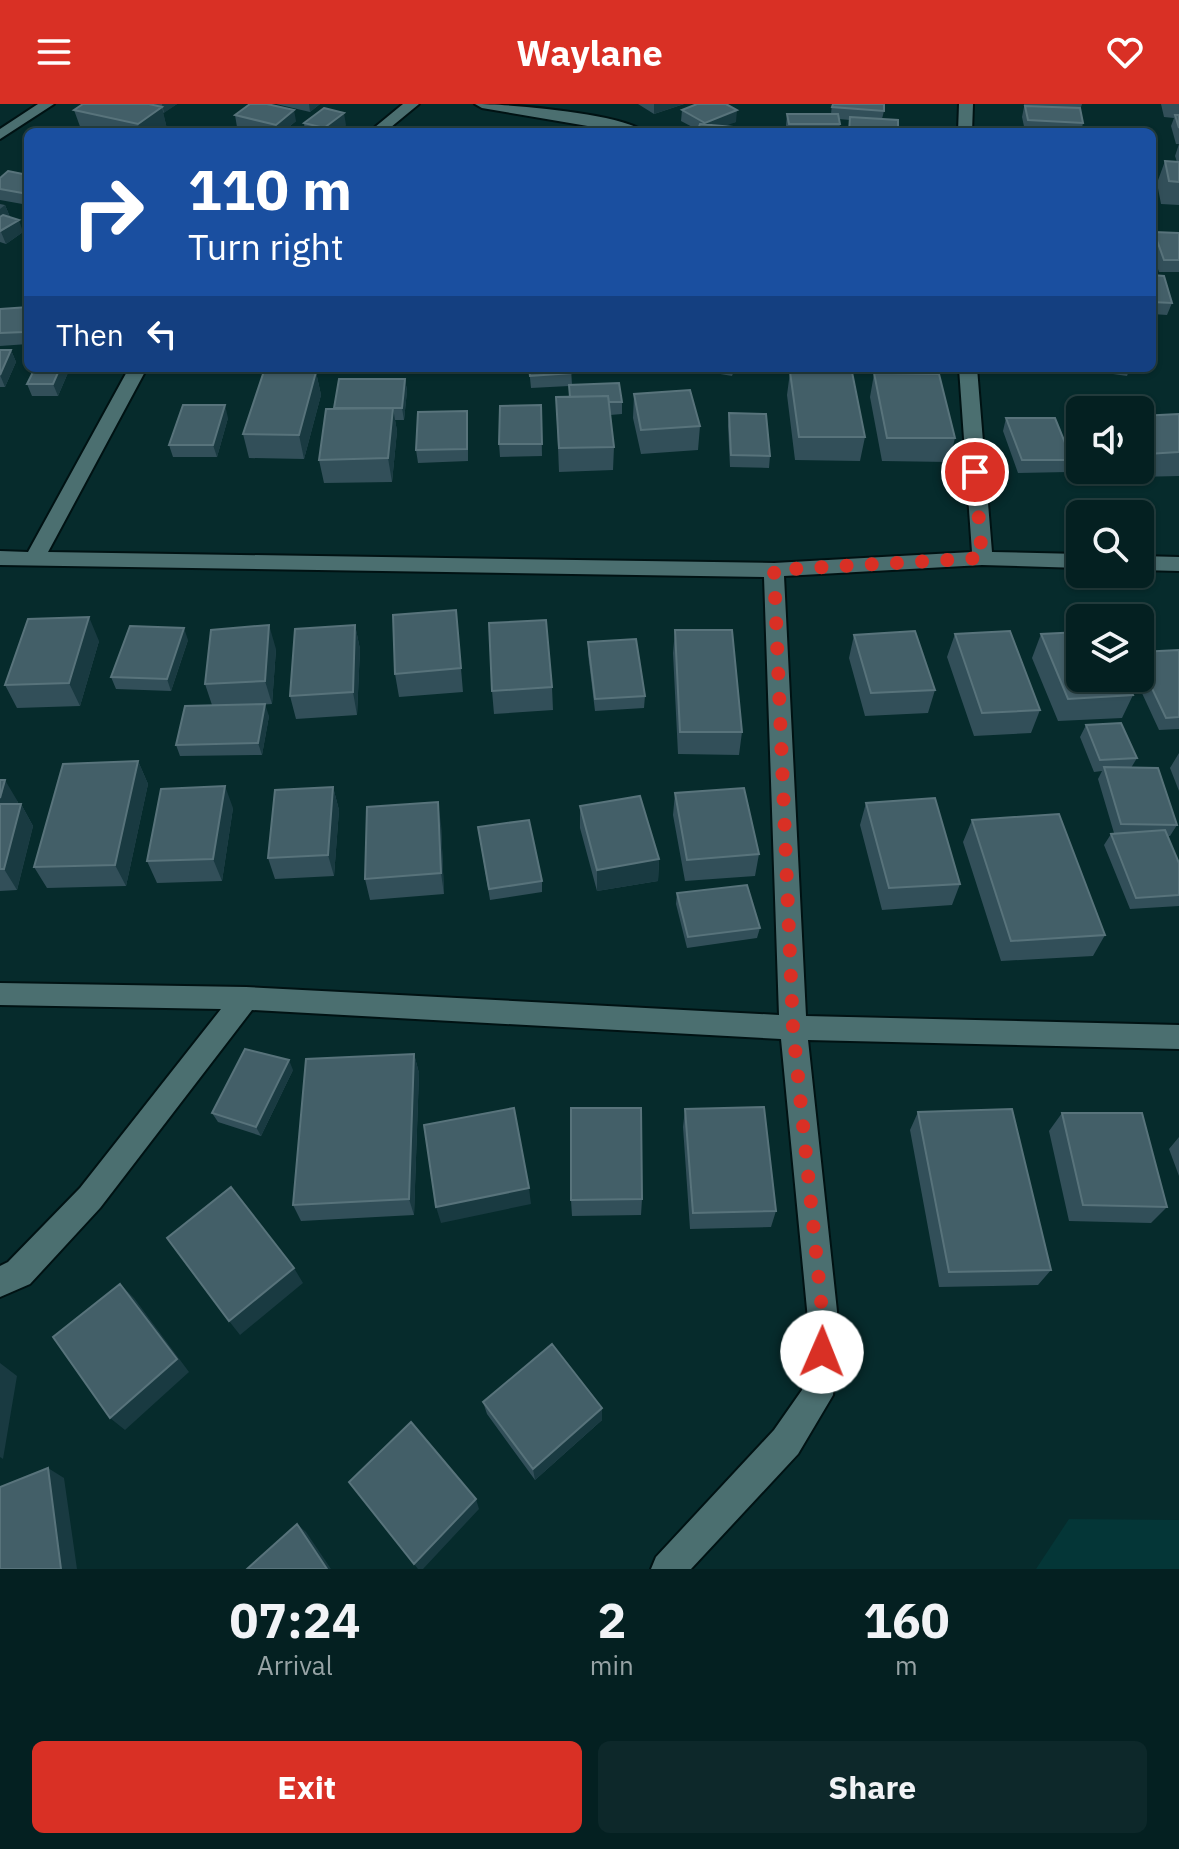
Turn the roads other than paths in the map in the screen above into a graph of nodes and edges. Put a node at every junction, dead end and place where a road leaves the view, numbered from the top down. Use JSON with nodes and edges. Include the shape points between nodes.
{"nodes":[{"id":1,"x":24,"y":104,"type":"edge"},
{"id":2,"x":412,"y":104,"type":"edge"},
{"id":3,"x":482,"y":104,"type":"edge"},
{"id":4,"x":966,"y":104,"type":"edge"},
{"id":5,"x":44,"y":106,"type":"edge"},
{"id":6,"x":381,"y":128,"type":"edge"},
{"id":7,"x":616,"y":128,"type":"edge"},
{"id":8,"x":965,"y":128,"type":"edge"},
{"id":9,"x":0,"y":135,"type":"edge"},
{"id":10,"x":136,"y":372,"type":"edge"},
{"id":11,"x":968,"y":372,"type":"edge"},
{"id":12,"x":0,"y":558,"type":"edge"},
{"id":13,"x":982,"y":558,"type":"junction"},
{"id":14,"x":34,"y":560,"type":"junction"},
{"id":15,"x":1066,"y":561,"type":"edge"},
{"id":16,"x":1154,"y":563,"type":"edge"},
{"id":17,"x":1179,"y":564,"type":"edge"},
{"id":18,"x":774,"y":570,"type":"junction"},
{"id":19,"x":0,"y":994,"type":"edge"},
{"id":20,"x":246,"y":998,"type":"junction"},
{"id":21,"x":793,"y":1028,"type":"junction"},
{"id":22,"x":1179,"y":1037,"type":"edge"},
{"id":23,"x":0,"y":1282,"type":"edge"},
{"id":24,"x":668,"y":1569,"type":"edge"}],
"edges":[{"from":1,"to":5,"type":"street"},
{"from":2,"to":6,"type":"street"},
{"from":3,"to":7,"type":"street"},
{"from":4,"to":8,"type":"street"},
{"from":5,"to":9,"type":"street"},
{"from":10,"to":14,"type":"street"},
{"from":11,"to":13,"type":"street"},
{"from":12,"to":14,"type":"street"},
{"from":13,"to":15,"type":"street"},
{"from":13,"to":18,"type":"street"},
{"from":14,"to":18,"type":"street"},
{"from":16,"to":17,"type":"street"},
{"from":18,"to":21,"type":"street"},
{"from":19,"to":20,"type":"street"},
{"from":20,"to":21,"type":"street"},
{"from":20,"to":23,"type":"street","via":[[90,1198],[19,1273]]},
{"from":21,"to":22,"type":"street"},
{"from":21,"to":24,"type":"street","via":[[824,1330],[817,1395],[786,1442]]}]}
